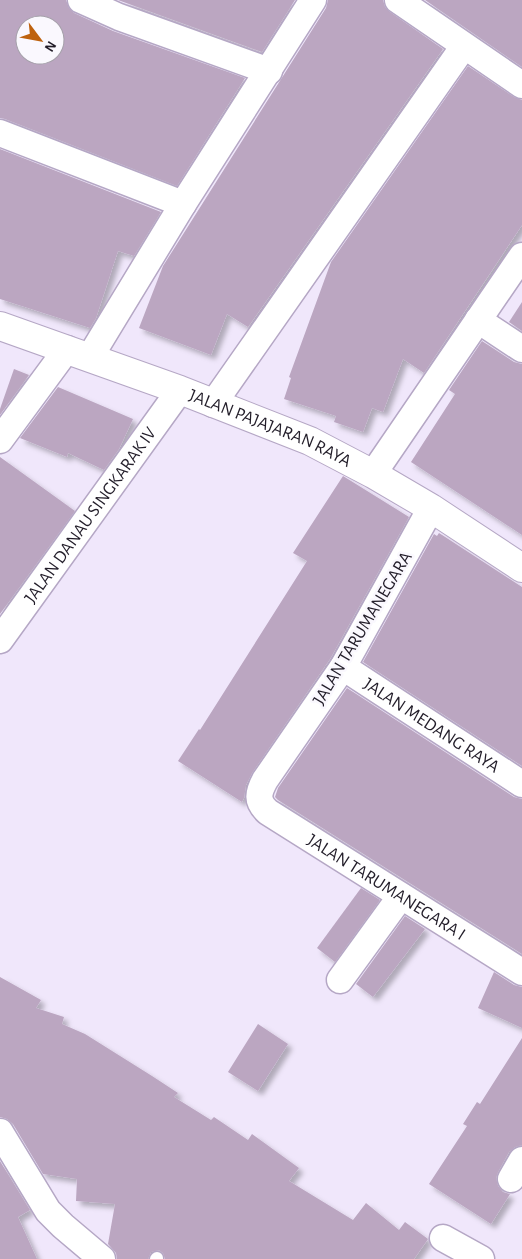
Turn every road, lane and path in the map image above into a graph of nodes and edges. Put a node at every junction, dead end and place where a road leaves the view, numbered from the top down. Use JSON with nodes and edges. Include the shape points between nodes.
{"nodes":[{"id":1,"x":81,"y":0,"type":"edge"},
{"id":2,"x":313,"y":0,"type":"edge"},
{"id":3,"x":398,"y":0,"type":"edge"},
{"id":4,"x":124,"y":8,"type":"edge"},
{"id":5,"x":464,"y":46,"type":"junction"},
{"id":6,"x":269,"y":71,"type":"junction"},
{"id":7,"x":522,"y":85,"type":"edge"},
{"id":8,"x":0,"y":133,"type":"edge"},
{"id":9,"x":183,"y":204,"type":"junction"},
{"id":10,"x":522,"y":256,"type":"edge"},
{"id":11,"x":478,"y":320,"type":"junction"},
{"id":12,"x":0,"y":326,"type":"edge"},
{"id":13,"x":522,"y":348,"type":"edge"},
{"id":14,"x":78,"y":353,"type":"junction"},
{"id":15,"x":180,"y":390,"type":"junction"},
{"id":16,"x":213,"y":404,"type":"junction"},
{"id":17,"x":0,"y":440,"type":"edge"},
{"id":18,"x":374,"y":474,"type":"junction"},
{"id":19,"x":431,"y":508,"type":"junction"},
{"id":20,"x":522,"y":568,"type":"edge"},
{"id":21,"x":0,"y":640,"type":"edge"},
{"id":22,"x":343,"y":667,"type":"junction"},
{"id":23,"x":522,"y":784,"type":"edge"},
{"id":24,"x":259,"y":796,"type":"joint"},
{"id":25,"x":401,"y":896,"type":"junction"},
{"id":26,"x":522,"y":972,"type":"edge"},
{"id":27,"x":340,"y":980,"type":"dead end"},
{"id":28,"x":0,"y":1132,"type":"edge"},
{"id":29,"x":442,"y":1238,"type":"dead end"},
{"id":30,"x":102,"y":1259,"type":"edge"},
{"id":31,"x":481,"y":1259,"type":"edge"}],
"edges":[{"from":1,"to":4,"type":"street"},
{"from":2,"to":6,"type":"street"},
{"from":3,"to":5,"type":"street"},
{"from":4,"to":6,"type":"street"},
{"from":5,"to":7,"type":"street"},
{"from":5,"to":16,"type":"street"},
{"from":6,"to":9,"type":"street"},
{"from":8,"to":9,"type":"street"},
{"from":9,"to":14,"type":"street"},
{"from":10,"to":11,"type":"street"},
{"from":11,"to":13,"type":"street"},
{"from":11,"to":18,"type":"street"},
{"from":12,"to":14,"type":"street","name":"JALAN PAJAJARAN RAYA"},
{"from":14,"to":15,"type":"street","name":"JALAN PAJAJARAN RAYA"},
{"from":14,"to":17,"type":"street"},
{"from":15,"to":16,"type":"street","name":"JALAN PAJAJARAN RAYA"},
{"from":15,"to":21,"type":"street","name":"JALAN DANAU SINGKARAK IV"},
{"from":16,"to":18,"type":"street","name":"JALAN PAJAJARAN RAYA","via":[[310,441]]},
{"from":18,"to":19,"type":"street","name":"JALAN PAJAJARAN RAYA"},
{"from":19,"to":20,"type":"street","name":"JALAN PAJAJARAN RAYA"},
{"from":19,"to":22,"type":"street","name":"JALAN TARUMANEGARA"},
{"from":22,"to":23,"type":"street","name":"JALAN MEDANG RAYA"},
{"from":22,"to":24,"type":"street","name":"JALAN TARUMANEGARA","via":[[265,780]]},
{"from":24,"to":25,"type":"street","name":"JALAN TARUMANEGARA I","via":[[259,802],[268,812]]},
{"from":25,"to":26,"type":"street","name":"JALAN TARUMANEGARA I"},
{"from":25,"to":27,"type":"street"},
{"from":28,"to":30,"type":"street","via":[[48,1210]]},
{"from":29,"to":31,"type":"street"}]}
